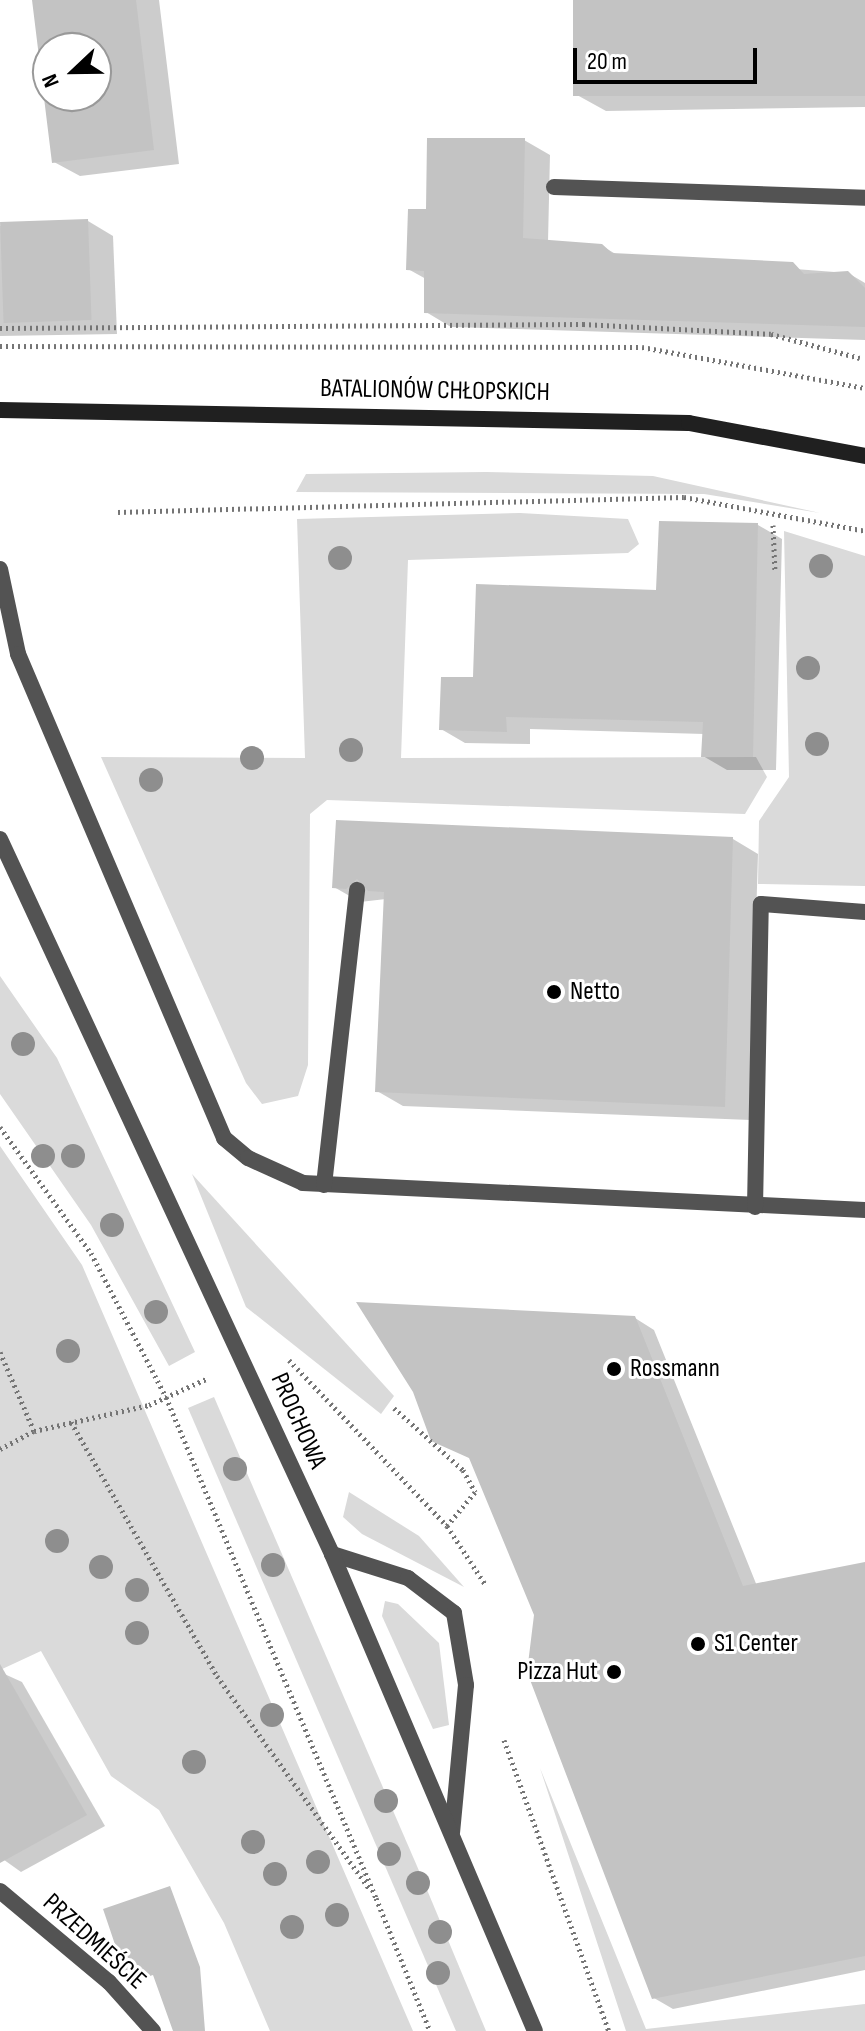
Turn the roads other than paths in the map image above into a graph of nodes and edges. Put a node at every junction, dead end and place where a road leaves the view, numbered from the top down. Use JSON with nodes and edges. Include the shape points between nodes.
{"nodes":[{"id":1,"x":554,"y":187,"type":"dead end"},
{"id":2,"x":865,"y":198,"type":"edge"},
{"id":3,"x":0,"y":410,"type":"edge"},
{"id":4,"x":865,"y":456,"type":"edge"},
{"id":5,"x":0,"y":569,"type":"edge"},
{"id":6,"x":0,"y":839,"type":"edge"},
{"id":7,"x":357,"y":890,"type":"dead end"},
{"id":8,"x":865,"y":912,"type":"edge"},
{"id":9,"x":324,"y":1185,"type":"junction"},
{"id":10,"x":755,"y":1207,"type":"junction"},
{"id":11,"x":865,"y":1210,"type":"edge"},
{"id":12,"x":332,"y":1554,"type":"junction"},
{"id":13,"x":452,"y":1832,"type":"junction"},
{"id":14,"x":0,"y":1891,"type":"edge"},
{"id":15,"x":153,"y":2031,"type":"edge"},
{"id":16,"x":535,"y":2031,"type":"edge"}],
"edges":[{"from":1,"to":2,"type":"street"},
{"from":3,"to":4,"type":"main road","name":"BATALIONÓW CHŁOPSKICH","via":[[689,423]]},
{"from":5,"to":9,"type":"street","via":[[18,654],[224,1138],[248,1158]]},
{"from":6,"to":12,"type":"street","name":"PROCHOWA"},
{"from":7,"to":9,"type":"street"},
{"from":8,"to":10,"type":"street","via":[[761,904]]},
{"from":9,"to":10,"type":"street"},
{"from":10,"to":11,"type":"street"},
{"from":12,"to":13,"type":"street","name":"PROCHOWA"},
{"from":12,"to":13,"type":"street","via":[[408,1578],[454,1613],[466,1685]]},
{"from":13,"to":16,"type":"street","name":"PROCHOWA"},
{"from":14,"to":15,"type":"street","name":"PRZEDMIEŚCIE","via":[[109,1982]]}]}
